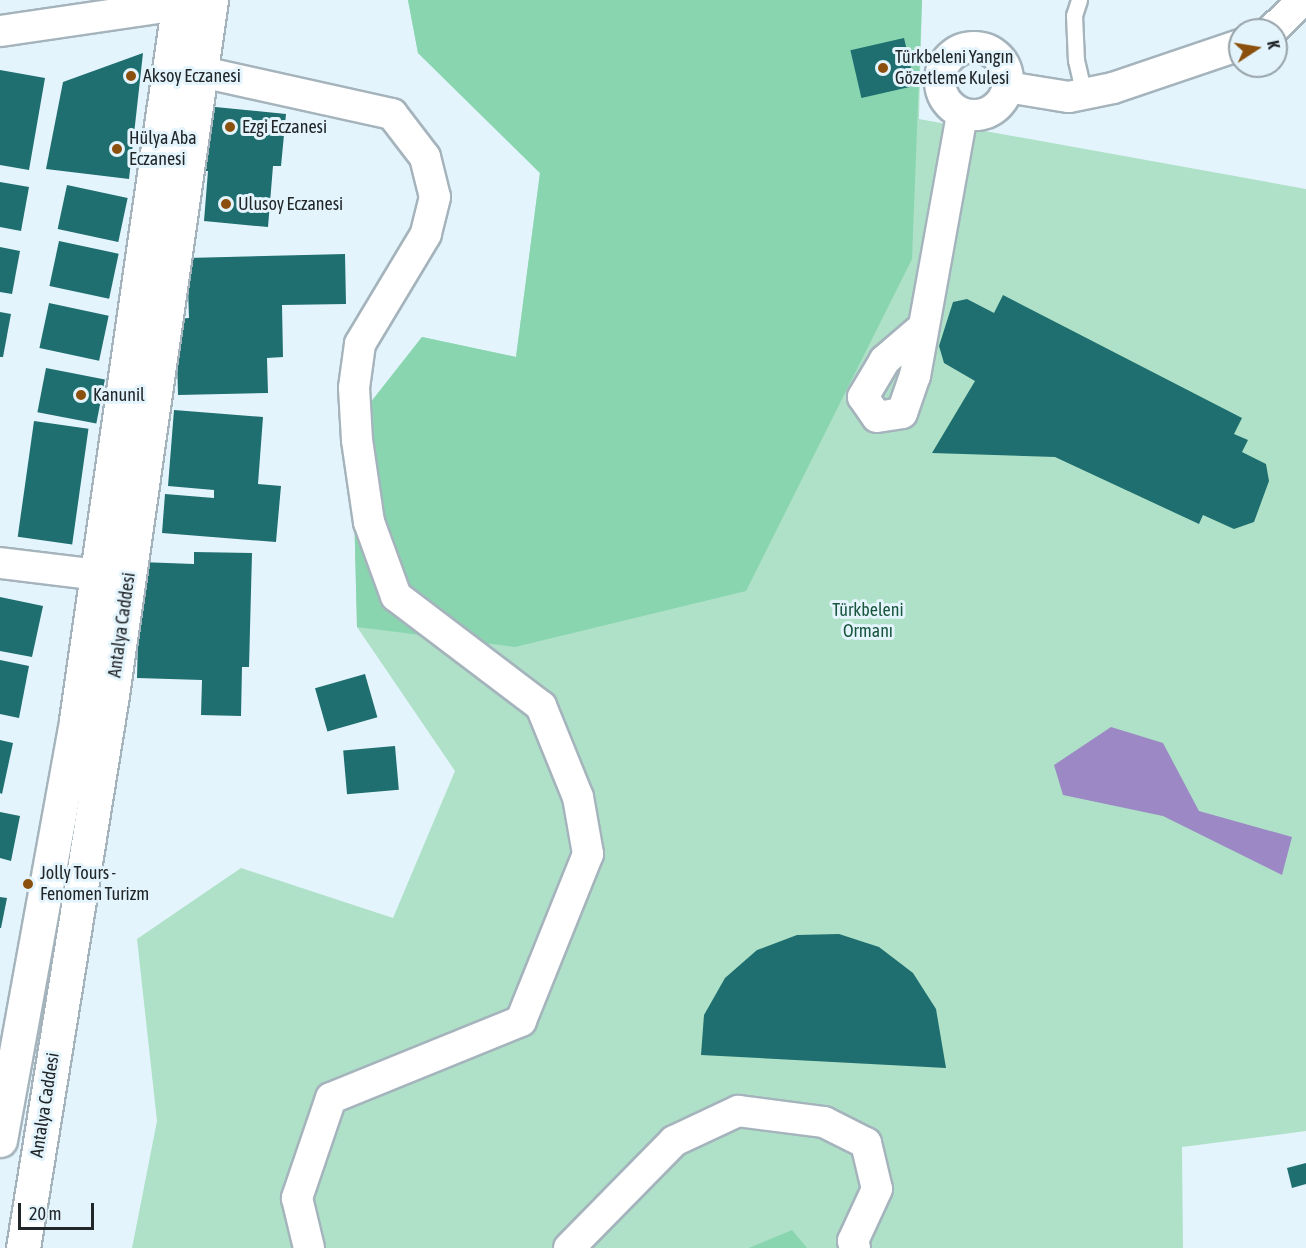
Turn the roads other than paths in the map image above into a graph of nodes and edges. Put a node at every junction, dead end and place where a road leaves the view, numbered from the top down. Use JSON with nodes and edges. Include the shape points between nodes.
{"nodes":[{"id":1,"x":211,"y":0,"type":"edge"},
{"id":2,"x":1079,"y":0,"type":"edge"},
{"id":3,"x":1303,"y":0,"type":"edge"},
{"id":4,"x":179,"y":2,"type":"edge"},
{"id":5,"x":1284,"y":18,"type":"edge"},
{"id":6,"x":0,"y":31,"type":"edge"},
{"id":7,"x":1228,"y":49,"type":"edge"},
{"id":8,"x":202,"y":72,"type":"junction"},
{"id":9,"x":1008,"y":87,"type":"junction"},
{"id":10,"x":1084,"y":94,"type":"junction"},
{"id":11,"x":962,"y":114,"type":"junction"},
{"id":12,"x":921,"y":329,"type":"dead end"},
{"id":13,"x":0,"y":563,"type":"edge"},
{"id":14,"x":99,"y":575,"type":"junction"},
{"id":15,"x":0,"y":1140,"type":"edge"},
{"id":16,"x":582,"y":1241,"type":"edge"},
{"id":17,"x":24,"y":1248,"type":"edge"},
{"id":18,"x":309,"y":1248,"type":"edge"},
{"id":19,"x":855,"y":1248,"type":"edge"}],
"edges":[{"from":1,"to":8,"type":"main road","name":"Antalya Caddesi"},
{"from":2,"to":10,"type":"lane","via":[[1074,15],[1076,60]]},
{"from":3,"to":5,"type":"street"},
{"from":4,"to":6,"type":"street"},
{"from":4,"to":14,"type":"main road","name":"Antalya Caddesi"},
{"from":7,"to":10,"type":"street"},
{"from":8,"to":17,"type":"main road","name":"Antalya Caddesi","via":[[112,695]]},
{"from":8,"to":18,"type":"street","via":[[392,114],[425,157],[435,197],[426,234],[360,344],[354,388],[369,522],[396,596],[541,705],[578,797],[588,854],[522,1022],[331,1098],[297,1198]]},
{"from":9,"to":10,"type":"street","via":[[1069,97]]},
{"from":9,"to":11,"type":"street","via":[[986,114]]},
{"from":9,"to":11,"type":"street","via":[[995,55],[973,47],[951,55],[940,88]]},
{"from":11,"to":12,"type":"street"},
{"from":13,"to":14,"type":"street"},
{"from":14,"to":15,"type":"main road","name":"Antalya Caddesi"},
{"from":16,"to":19,"type":"street","via":[[674,1141],[738,1111],[824,1122],[866,1143],[877,1189],[854,1241]]}]}
